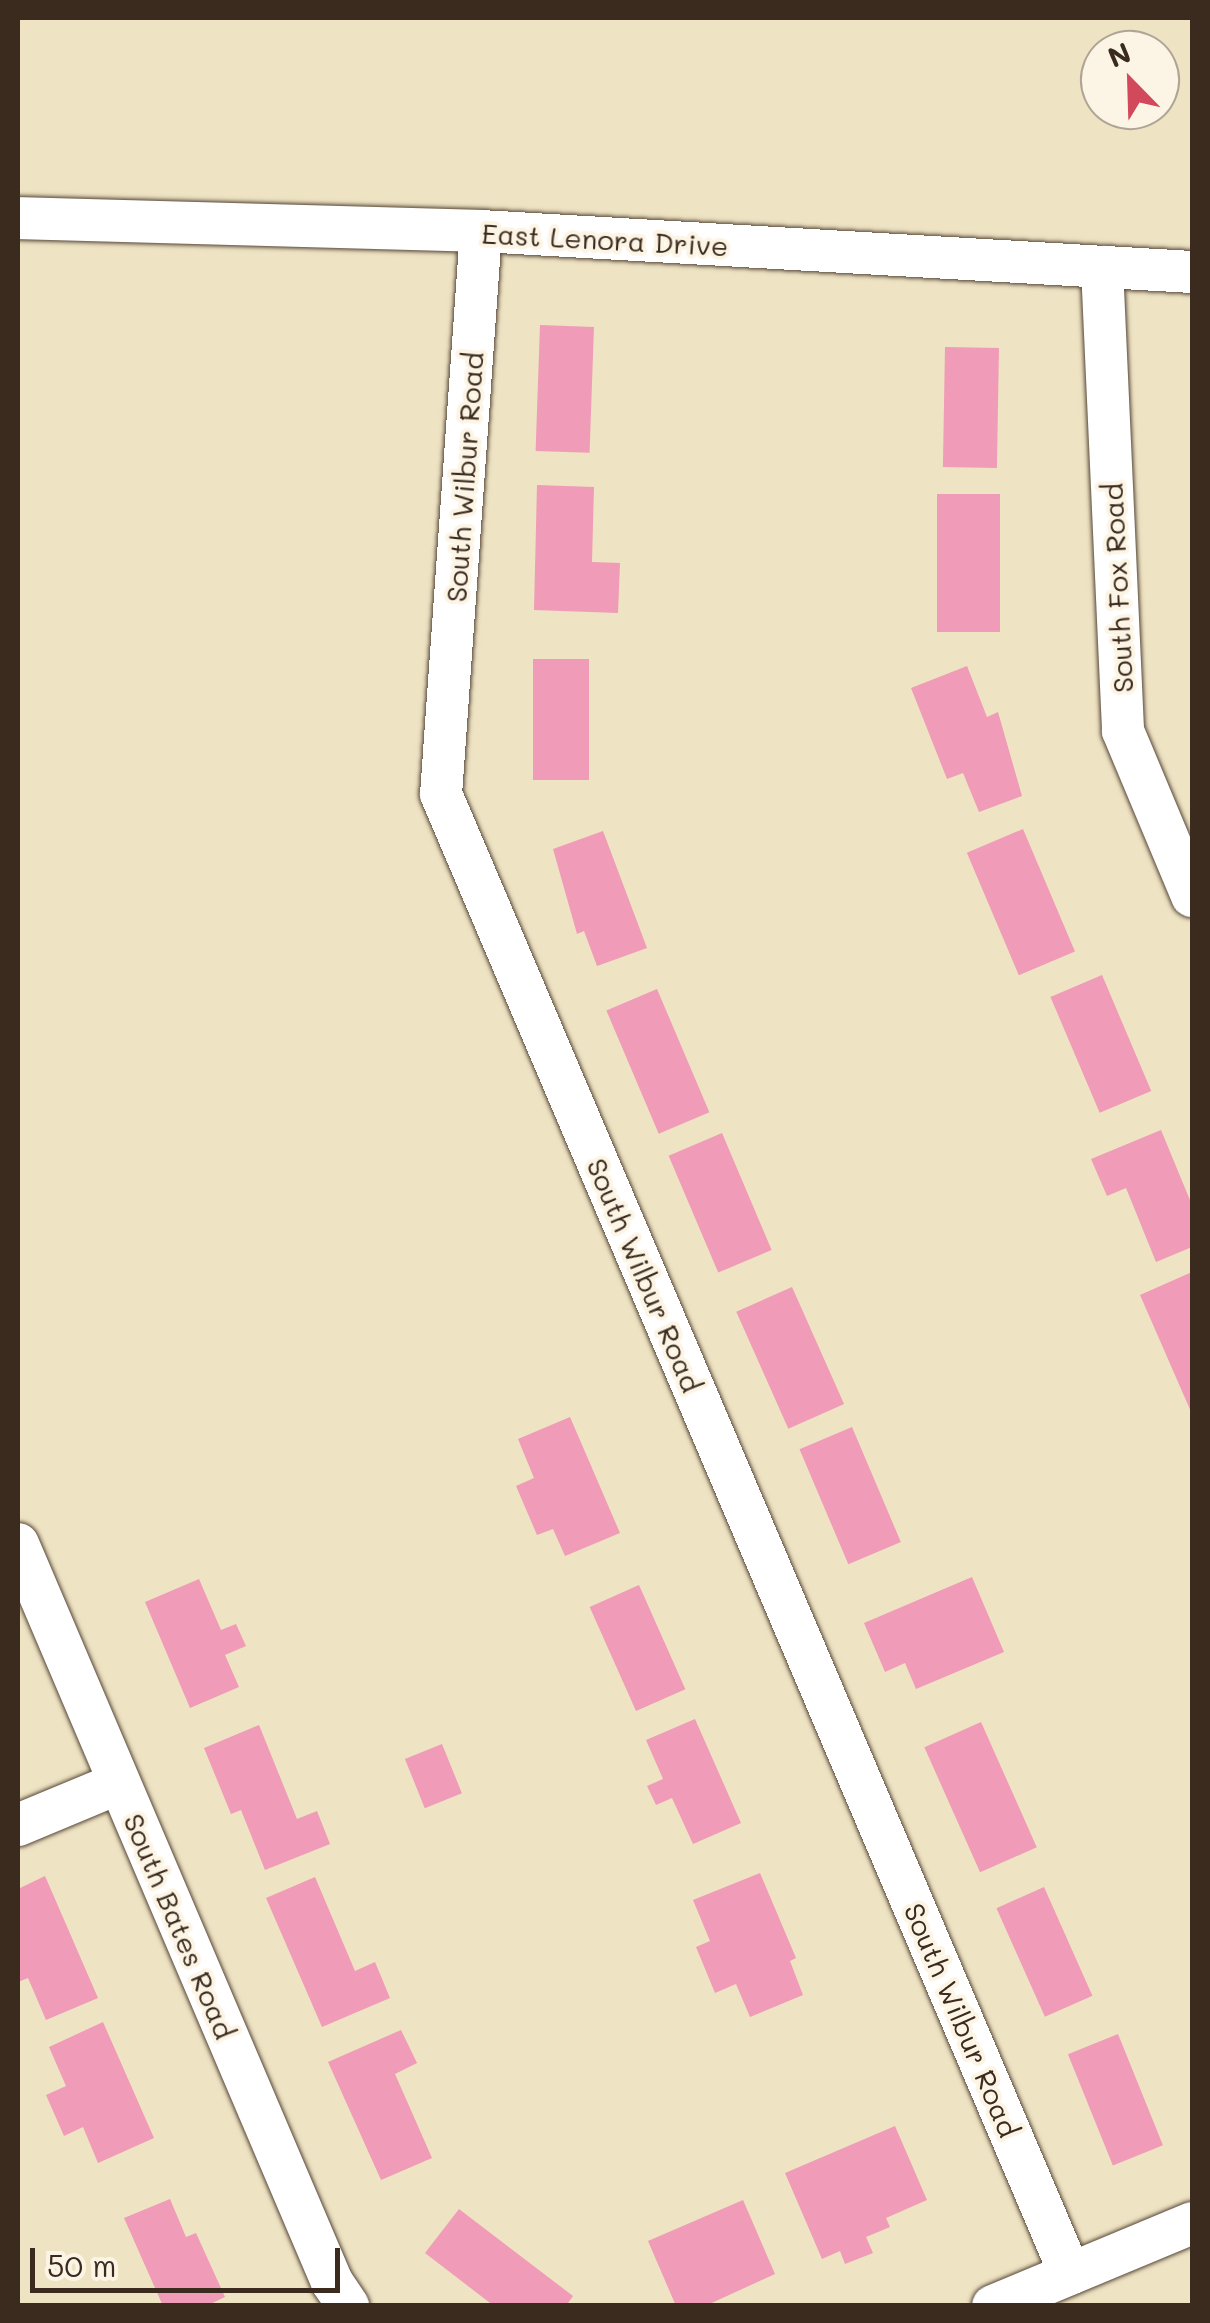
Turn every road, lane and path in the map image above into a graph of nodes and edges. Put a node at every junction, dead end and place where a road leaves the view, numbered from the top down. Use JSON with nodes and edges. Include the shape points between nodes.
{"nodes":[{"id":1,"x":18,"y":218,"type":"edge"},
{"id":2,"x":481,"y":231,"type":"junction"},
{"id":3,"x":1102,"y":266,"type":"junction"},
{"id":4,"x":1192,"y":272,"type":"edge"},
{"id":5,"x":1192,"y":896,"type":"edge"},
{"id":6,"x":18,"y":1544,"type":"edge"},
{"id":7,"x":119,"y":1783,"type":"junction"},
{"id":8,"x":18,"y":1825,"type":"edge"},
{"id":9,"x":1192,"y":2222,"type":"edge"},
{"id":10,"x":1070,"y":2274,"type":"junction"},
{"id":11,"x":348,"y":2306,"type":"edge"},
{"id":12,"x":993,"y":2306,"type":"edge"}],
"edges":[{"from":1,"to":2,"type":"street","name":"East Lenora Drive"},
{"from":2,"to":3,"type":"street","name":"East Lenora Drive"},
{"from":2,"to":10,"type":"street","name":"South Wilbur Road","via":[[441,794]]},
{"from":3,"to":4,"type":"street","name":"East Lenora Drive"},
{"from":3,"to":5,"type":"street","name":"South Fox Road","via":[[1124,731]]},
{"from":6,"to":7,"type":"street","name":"South Bates Road"},
{"from":7,"to":8,"type":"street"},
{"from":7,"to":11,"type":"street","name":"South Bates Road","via":[[332,2282]]},
{"from":9,"to":10,"type":"street"},
{"from":10,"to":12,"type":"street"}]}
